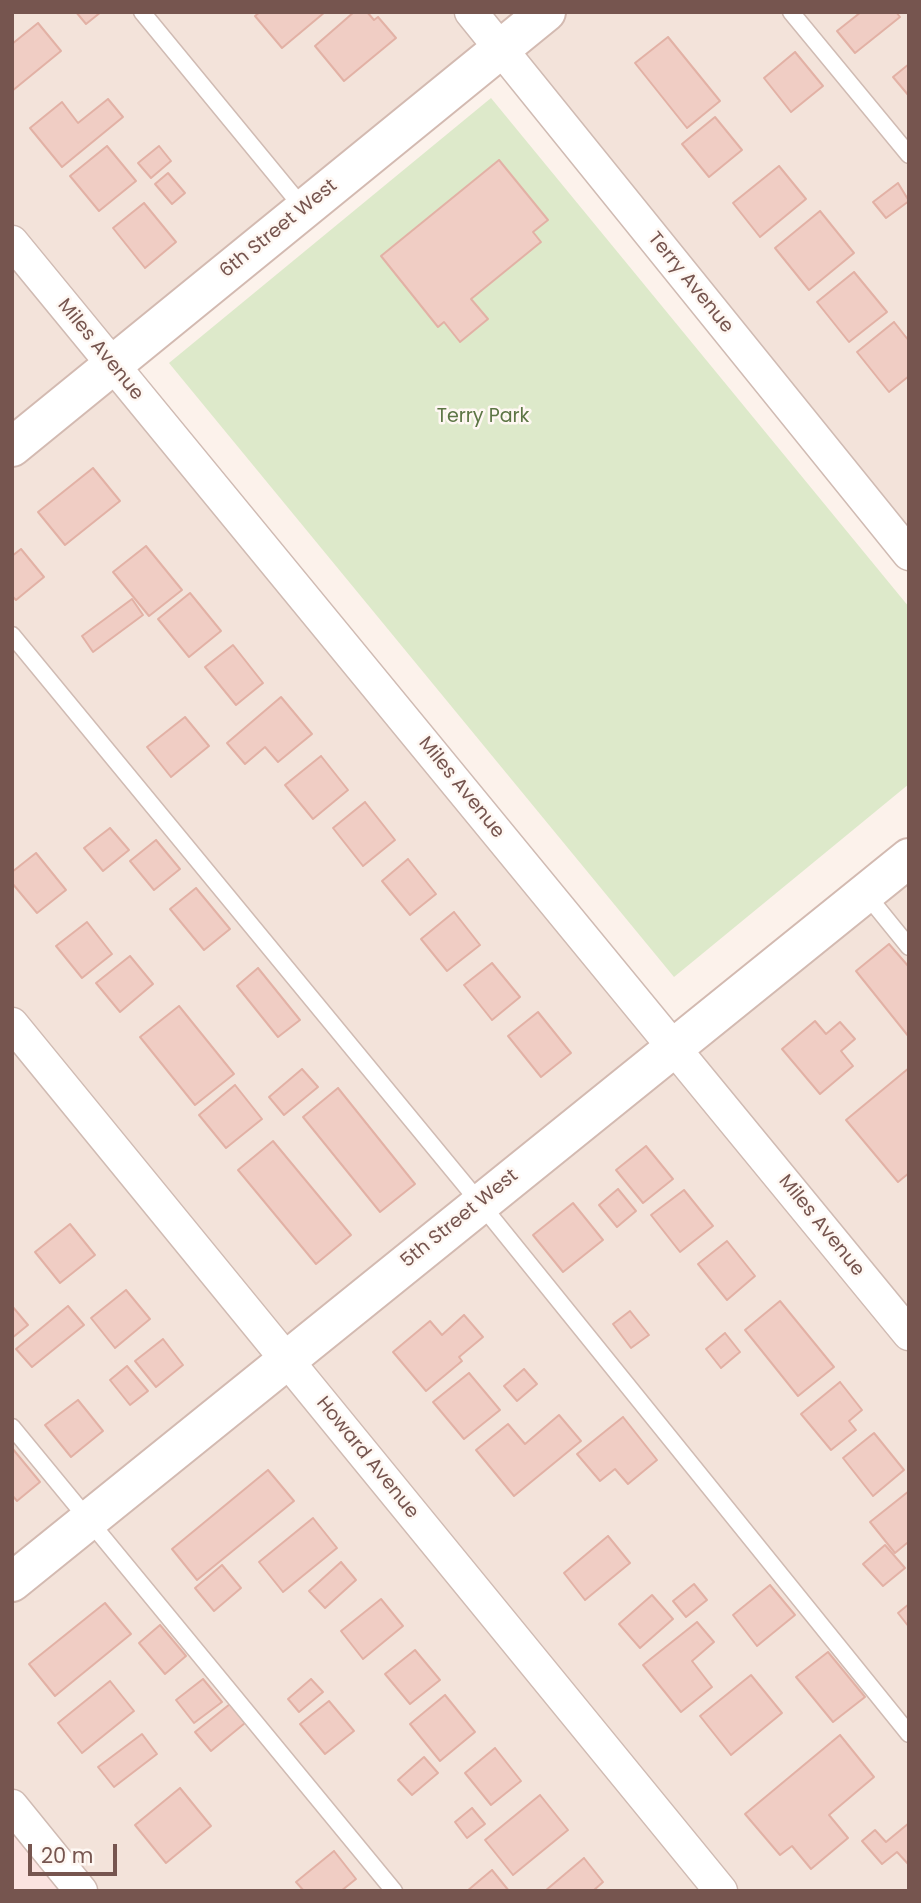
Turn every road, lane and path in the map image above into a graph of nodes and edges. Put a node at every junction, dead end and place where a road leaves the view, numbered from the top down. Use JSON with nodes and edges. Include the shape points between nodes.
{"nodes":[{"id":1,"x":142,"y":12,"type":"edge"},
{"id":2,"x":471,"y":12,"type":"edge"},
{"id":3,"x":546,"y":12,"type":"edge"},
{"id":4,"x":791,"y":12,"type":"edge"},
{"id":5,"x":501,"y":49,"type":"junction"},
{"id":6,"x":909,"y":155,"type":"edge"},
{"id":7,"x":304,"y":209,"type":"junction"},
{"id":8,"x":12,"y":242,"type":"edge"},
{"id":9,"x":113,"y":365,"type":"junction"},
{"id":10,"x":12,"y":447,"type":"edge"},
{"id":11,"x":909,"y":554,"type":"edge"},
{"id":12,"x":12,"y":635,"type":"edge"},
{"id":13,"x":909,"y":858,"type":"edge"},
{"id":14,"x":866,"y":894,"type":"junction"},
{"id":15,"x":909,"y":947,"type":"edge"},
{"id":16,"x":12,"y":1024,"type":"edge"},
{"id":17,"x":673,"y":1046,"type":"junction"},
{"id":18,"x":480,"y":1203,"type":"junction"},
{"id":19,"x":909,"y":1334,"type":"edge"},
{"id":20,"x":286,"y":1359,"type":"junction"},
{"id":21,"x":12,"y":1427,"type":"edge"},
{"id":22,"x":89,"y":1521,"type":"junction"},
{"id":23,"x":12,"y":1582,"type":"edge"},
{"id":24,"x":909,"y":1734,"type":"edge"},
{"id":25,"x":12,"y":1806,"type":"edge"},
{"id":26,"x":81,"y":1891,"type":"edge"},
{"id":27,"x":394,"y":1891,"type":"edge"},
{"id":28,"x":722,"y":1891,"type":"edge"}],
"edges":[{"from":1,"to":7,"type":"lane"},
{"from":2,"to":5,"type":"street","name":"Terry Avenue"},
{"from":3,"to":5,"type":"street","name":"6th Street West"},
{"from":4,"to":6,"type":"lane"},
{"from":5,"to":7,"type":"street","name":"6th Street West"},
{"from":5,"to":11,"type":"street","name":"Terry Avenue"},
{"from":7,"to":9,"type":"street","name":"6th Street West"},
{"from":8,"to":9,"type":"street","name":"Miles Avenue"},
{"from":9,"to":10,"type":"street","name":"6th Street West"},
{"from":9,"to":17,"type":"street","name":"Miles Avenue"},
{"from":12,"to":18,"type":"lane"},
{"from":13,"to":14,"type":"street","name":"5th Street West"},
{"from":14,"to":15,"type":"lane"},
{"from":14,"to":17,"type":"street","name":"5th Street West"},
{"from":16,"to":20,"type":"street","name":"Howard Avenue"},
{"from":17,"to":18,"type":"street","name":"5th Street West"},
{"from":17,"to":19,"type":"street","name":"Miles Avenue"},
{"from":18,"to":20,"type":"street","name":"5th Street West"},
{"from":18,"to":24,"type":"lane"},
{"from":20,"to":22,"type":"street","name":"5th Street West"},
{"from":20,"to":28,"type":"street","name":"Howard Avenue"},
{"from":21,"to":22,"type":"lane"},
{"from":22,"to":23,"type":"street","name":"5th Street West"},
{"from":22,"to":27,"type":"lane"},
{"from":25,"to":26,"type":"street"}]}
